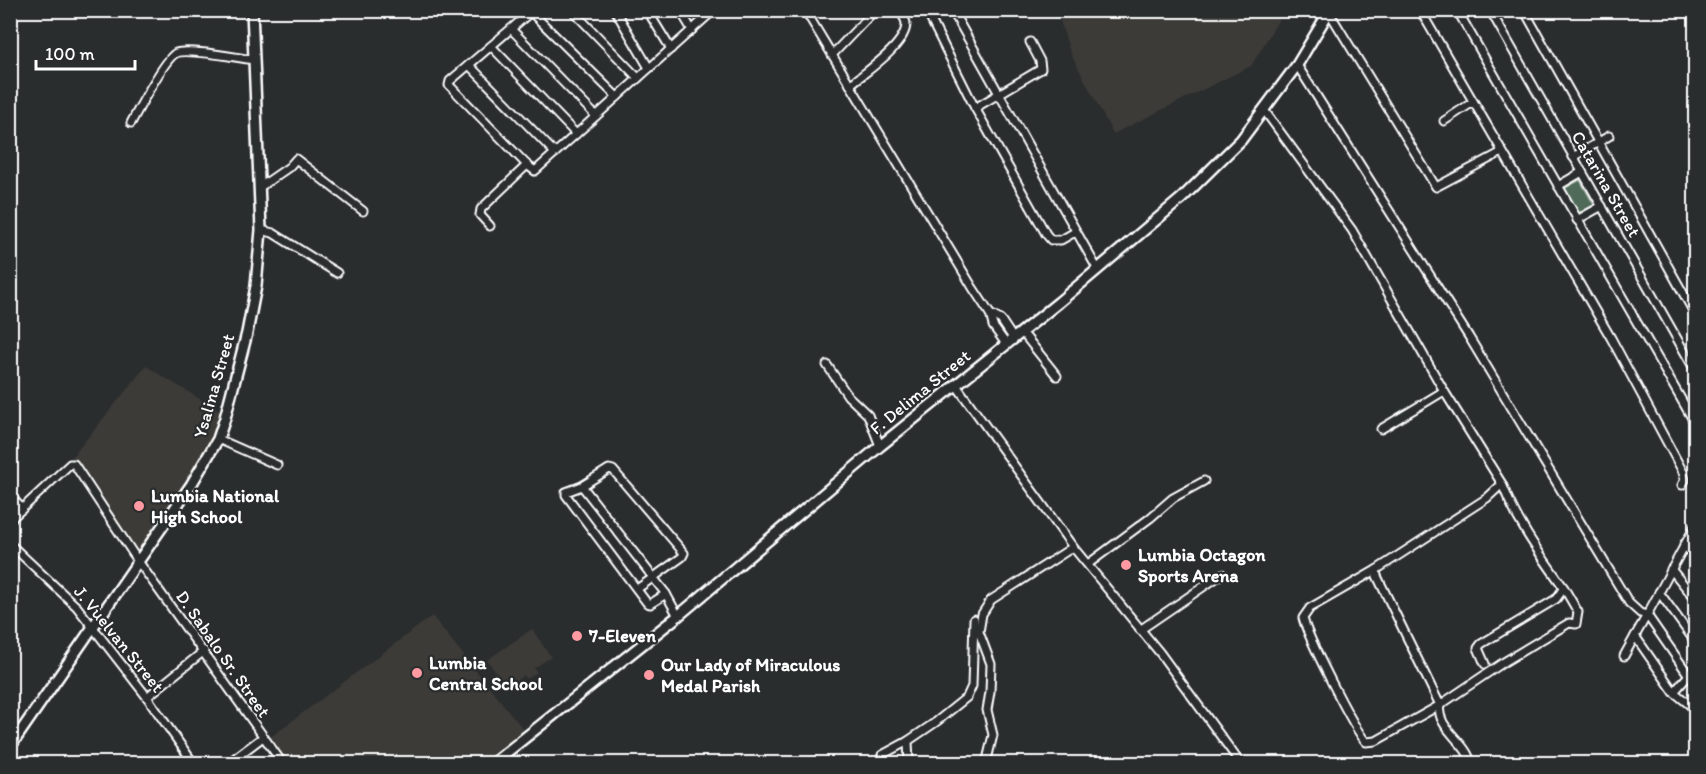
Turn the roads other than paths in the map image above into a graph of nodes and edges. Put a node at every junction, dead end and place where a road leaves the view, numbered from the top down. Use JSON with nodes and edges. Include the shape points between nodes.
{"nodes":[{"id":1,"x":252,"y":10,"type":"edge"},
{"id":2,"x":572,"y":10,"type":"edge"},
{"id":3,"x":615,"y":10,"type":"edge"},
{"id":4,"x":647,"y":10,"type":"edge"},
{"id":5,"x":680,"y":10,"type":"edge"},
{"id":6,"x":805,"y":10,"type":"edge"},
{"id":7,"x":875,"y":10,"type":"edge"},
{"id":8,"x":899,"y":10,"type":"edge"},
{"id":9,"x":926,"y":10,"type":"edge"},
{"id":10,"x":952,"y":10,"type":"edge"},
{"id":11,"x":1420,"y":10,"type":"edge"},
{"id":12,"x":1457,"y":10,"type":"edge"},
{"id":13,"x":1490,"y":10,"type":"edge"},
{"id":14,"x":1524,"y":10,"type":"edge"},
{"id":15,"x":532,"y":11,"type":"edge"},
{"id":16,"x":712,"y":11,"type":"edge"},
{"id":17,"x":1330,"y":11,"type":"edge"},
{"id":18,"x":511,"y":29,"type":"junction"},
{"id":19,"x":692,"y":30,"type":"junction"},
{"id":20,"x":1030,"y":42,"type":"dead end"},
{"id":21,"x":491,"y":46,"type":"junction"},
{"id":22,"x":671,"y":49,"type":"junction"},
{"id":23,"x":832,"y":55,"type":"junction"},
{"id":24,"x":254,"y":60,"type":"junction"},
{"id":25,"x":469,"y":65,"type":"junction"},
{"id":26,"x":1297,"y":65,"type":"junction"},
{"id":27,"x":649,"y":68,"type":"junction"},
{"id":28,"x":638,"y":78,"type":"junction"},
{"id":29,"x":850,"y":85,"type":"junction"},
{"id":30,"x":999,"y":95,"type":"junction"},
{"id":31,"x":617,"y":98,"type":"junction"},
{"id":32,"x":1473,"y":102,"type":"junction"},
{"id":33,"x":975,"y":108,"type":"junction"},
{"id":34,"x":1264,"y":110,"type":"junction"},
{"id":35,"x":596,"y":116,"type":"junction"},
{"id":36,"x":1444,"y":120,"type":"dead end"},
{"id":37,"x":131,"y":123,"type":"dead end"},
{"id":38,"x":576,"y":134,"type":"junction"},
{"id":39,"x":1609,"y":136,"type":"dead end"},
{"id":40,"x":1598,"y":142,"type":"junction"},
{"id":41,"x":1502,"y":152,"type":"junction"},
{"id":42,"x":555,"y":153,"type":"junction"},
{"id":43,"x":1573,"y":157,"type":"junction"},
{"id":44,"x":527,"y":165,"type":"junction"},
{"id":45,"x":1582,"y":172,"type":"junction"},
{"id":46,"x":1558,"y":186,"type":"junction"},
{"id":47,"x":260,"y":187,"type":"junction"},
{"id":48,"x":1602,"y":206,"type":"junction"},
{"id":49,"x":363,"y":211,"type":"dead end"},
{"id":50,"x":1577,"y":220,"type":"junction"},
{"id":51,"x":490,"y":226,"type":"dead end"},
{"id":52,"x":261,"y":230,"type":"junction"},
{"id":53,"x":1075,"y":232,"type":"junction"},
{"id":54,"x":1098,"y":270,"type":"junction"},
{"id":55,"x":337,"y":273,"type":"dead end"},
{"id":56,"x":1695,"y":316,"type":"edge"},
{"id":57,"x":1022,"y":332,"type":"junction"},
{"id":58,"x":1010,"y":341,"type":"junction"},
{"id":59,"x":827,"y":365,"type":"dead end"},
{"id":60,"x":1695,"y":372,"type":"edge"},
{"id":61,"x":1057,"y":376,"type":"dead end"},
{"id":62,"x":956,"y":385,"type":"junction"},
{"id":63,"x":1444,"y":391,"type":"junction"},
{"id":64,"x":1695,"y":425,"type":"edge"},
{"id":65,"x":1381,"y":429,"type":"dead end"},
{"id":66,"x":218,"y":439,"type":"junction"},
{"id":67,"x":879,"y":446,"type":"junction"},
{"id":68,"x":277,"y":465,"type":"dead end"},
{"id":69,"x":1204,"y":481,"type":"dead end"},
{"id":70,"x":1502,"y":484,"type":"junction"},
{"id":71,"x":1683,"y":485,"type":"dead end"},
{"id":72,"x":582,"y":486,"type":"junction"},
{"id":73,"x":10,"y":495,"type":"edge"},
{"id":74,"x":22,"y":509,"type":"junction"},
{"id":75,"x":10,"y":519,"type":"edge"},
{"id":76,"x":1695,"y":524,"type":"edge"},
{"id":77,"x":10,"y":544,"type":"edge"},
{"id":78,"x":1684,"y":544,"type":"junction"},
{"id":79,"x":1073,"y":547,"type":"junction"},
{"id":80,"x":1695,"y":559,"type":"edge"},
{"id":81,"x":138,"y":561,"type":"junction"},
{"id":82,"x":1088,"y":564,"type":"junction"},
{"id":83,"x":1671,"y":569,"type":"junction"},
{"id":84,"x":1376,"y":570,"type":"junction"},
{"id":85,"x":1222,"y":574,"type":"dead end"},
{"id":86,"x":653,"y":578,"type":"junction"},
{"id":87,"x":1564,"y":588,"type":"junction"},
{"id":88,"x":637,"y":589,"type":"junction"},
{"id":89,"x":1659,"y":592,"type":"junction"},
{"id":90,"x":666,"y":594,"type":"junction"},
{"id":91,"x":1695,"y":600,"type":"edge"},
{"id":92,"x":1647,"y":615,"type":"junction"},
{"id":93,"x":678,"y":616,"type":"junction"},
{"id":94,"x":974,"y":619,"type":"dead end"},
{"id":95,"x":93,"y":627,"type":"junction"},
{"id":96,"x":1140,"y":630,"type":"junction"},
{"id":97,"x":1635,"y":636,"type":"junction"},
{"id":98,"x":1695,"y":643,"type":"edge"},
{"id":99,"x":204,"y":651,"type":"junction"},
{"id":100,"x":1624,"y":656,"type":"dead end"},
{"id":101,"x":1485,"y":663,"type":"dead end"},
{"id":102,"x":1695,"y":667,"type":"edge"},
{"id":103,"x":1688,"y":675,"type":"junction"},
{"id":104,"x":1674,"y":692,"type":"junction"},
{"id":105,"x":147,"y":697,"type":"junction"},
{"id":106,"x":1440,"y":705,"type":"junction"},
{"id":107,"x":1694,"y":707,"type":"edge"},
{"id":108,"x":263,"y":736,"type":"junction"},
{"id":109,"x":12,"y":741,"type":"edge"},
{"id":110,"x":908,"y":741,"type":"junction"},
{"id":111,"x":194,"y":764,"type":"edge"},
{"id":112,"x":227,"y":764,"type":"edge"},
{"id":113,"x":283,"y":764,"type":"edge"},
{"id":114,"x":492,"y":764,"type":"edge"},
{"id":115,"x":880,"y":764,"type":"edge"},
{"id":116,"x":909,"y":764,"type":"edge"},
{"id":117,"x":986,"y":764,"type":"edge"},
{"id":118,"x":1241,"y":764,"type":"edge"},
{"id":119,"x":1471,"y":764,"type":"edge"}],
"edges":[{"from":1,"to":24,"type":"street","name":"Ysalina Street"},
{"from":2,"to":28,"type":"street"},
{"from":3,"to":27,"type":"street"},
{"from":4,"to":22,"type":"street"},
{"from":5,"to":19,"type":"street"},
{"from":6,"to":23,"type":"street"},
{"from":7,"to":23,"type":"street"},
{"from":8,"to":29,"type":"street","via":[[906,21],[904,34],[888,54]]},
{"from":9,"to":33,"type":"street"},
{"from":10,"to":30,"type":"street"},
{"from":11,"to":32,"type":"street"},
{"from":12,"to":46,"type":"street"},
{"from":13,"to":43,"type":"street","name":"Catarina Street"},
{"from":14,"to":40,"type":"street"},
{"from":15,"to":18,"type":"street"},
{"from":15,"to":31,"type":"street"},
{"from":16,"to":19,"type":"street"},
{"from":17,"to":26,"type":"street","name":"F. Delima Street"},
{"from":17,"to":41,"type":"street","via":[[1436,187]]},
{"from":18,"to":21,"type":"street"},
{"from":18,"to":35,"type":"street"},
{"from":19,"to":22,"type":"street"},
{"from":20,"to":30,"type":"street","via":[[1041,61],[1041,69]]},
{"from":21,"to":25,"type":"street"},
{"from":21,"to":38,"type":"street"},
{"from":22,"to":27,"type":"street"},
{"from":23,"to":29,"type":"street"},
{"from":24,"to":37,"type":"street","via":[[176,53]]},
{"from":24,"to":47,"type":"street","name":"Ysalina Street"},
{"from":25,"to":42,"type":"street"},
{"from":25,"to":44,"type":"street","via":[[449,85]]},
{"from":26,"to":34,"type":"street","name":"F. Delima Street"},
{"from":26,"to":92,"type":"street","via":[[1469,338],[1629,603]]},
{"from":27,"to":28,"type":"street"},
{"from":28,"to":31,"type":"street"},
{"from":29,"to":58,"type":"street","via":[[990,314],[1001,320]]},
{"from":30,"to":33,"type":"street"},
{"from":30,"to":53,"type":"street"},
{"from":31,"to":35,"type":"street"},
{"from":32,"to":36,"type":"street"},
{"from":32,"to":41,"type":"street"},
{"from":33,"to":53,"type":"street","via":[[1051,240],[1061,240]]},
{"from":34,"to":54,"type":"street","name":"F. Delima Street","via":[[1241,140],[1182,198]]},
{"from":34,"to":63,"type":"street","via":[[1352,231]]},
{"from":35,"to":38,"type":"street"},
{"from":38,"to":42,"type":"street"},
{"from":39,"to":40,"type":"street"},
{"from":40,"to":43,"type":"street"},
{"from":40,"to":56,"type":"street"},
{"from":41,"to":71,"type":"street","via":[[1611,338],[1683,472]]},
{"from":42,"to":44,"type":"street","via":[[536,171]]},
{"from":43,"to":45,"type":"street","name":"Catarina Street"},
{"from":44,"to":51,"type":"street","via":[[481,209],[480,215]]},
{"from":45,"to":46,"type":"street"},
{"from":45,"to":48,"type":"street","name":"Catarina Street"},
{"from":46,"to":50,"type":"street"},
{"from":47,"to":49,"type":"street","via":[[296,159]]},
{"from":47,"to":52,"type":"street","name":"Ysalina Street"},
{"from":48,"to":50,"type":"street"},
{"from":48,"to":60,"type":"street","name":"Catarina Street"},
{"from":50,"to":64,"type":"street"},
{"from":52,"to":55,"type":"street","via":[[273,233]]},
{"from":52,"to":66,"type":"street","name":"Ysalina Street","via":[[249,324]]},
{"from":53,"to":54,"type":"street"},
{"from":54,"to":57,"type":"street","name":"F. Delima Street"},
{"from":57,"to":58,"type":"street","name":"F. Delima Street"},
{"from":57,"to":61,"type":"street"},
{"from":58,"to":62,"type":"street","name":"F. Delima Street"},
{"from":59,"to":67,"type":"street","via":[[848,396],[868,415]]},
{"from":62,"to":67,"type":"street","name":"F. Delima Street"},
{"from":62,"to":79,"type":"street"},
{"from":63,"to":65,"type":"street"},
{"from":63,"to":70,"type":"street"},
{"from":66,"to":68,"type":"street"},
{"from":66,"to":81,"type":"street","name":"Ysalina Street"},
{"from":67,"to":93,"type":"street","name":"F. Delima Street"},
{"from":69,"to":82,"type":"street","via":[[1173,498]]},
{"from":70,"to":84,"type":"street","via":[[1487,498]]},
{"from":70,"to":87,"type":"street","via":[[1532,544]]},
{"from":72,"to":86,"type":"street"},
{"from":72,"to":86,"type":"street","via":[[612,469],[683,551],[682,557]]},
{"from":72,"to":88,"type":"street","via":[[566,495]]},
{"from":73,"to":74,"type":"street"},
{"from":74,"to":75,"type":"street"},
{"from":74,"to":81,"type":"street","name":"D. Sabalo Sr. Street","via":[[70,464],[76,466]]},
{"from":76,"to":78,"type":"street"},
{"from":77,"to":95,"type":"street","name":"J. Vuelvan Street"},
{"from":78,"to":80,"type":"street"},
{"from":78,"to":83,"type":"street"},
{"from":79,"to":82,"type":"street"},
{"from":79,"to":117,"type":"street","via":[[991,600],[982,614],[979,632],[991,664],[987,710],[993,735]]},
{"from":81,"to":95,"type":"street","name":"Ysalina Street"},
{"from":81,"to":99,"type":"street","name":"D. Sabalo Sr. Street"},
{"from":82,"to":96,"type":"street"},
{"from":83,"to":89,"type":"street"},
{"from":83,"to":91,"type":"street"},
{"from":84,"to":106,"type":"street"},
{"from":84,"to":106,"type":"street","via":[[1306,612],[1309,633],[1366,742],[1376,741]]},
{"from":85,"to":96,"type":"street"},
{"from":86,"to":88,"type":"street"},
{"from":86,"to":90,"type":"street"},
{"from":87,"to":101,"type":"street","via":[[1556,599],[1481,644],[1478,648]]},
{"from":87,"to":106,"type":"street","via":[[1578,612],[1576,624],[1569,623]]},
{"from":88,"to":90,"type":"street","via":[[650,604]]},
{"from":89,"to":92,"type":"street"},
{"from":89,"to":98,"type":"street"},
{"from":90,"to":93,"type":"street"},
{"from":92,"to":97,"type":"street"},
{"from":92,"to":103,"type":"street"},
{"from":93,"to":114,"type":"street","name":"F. Delima Street"},
{"from":94,"to":110,"type":"street","via":[[972,686],[967,697]]},
{"from":95,"to":105,"type":"street","name":"J. Vuelvan Street"},
{"from":95,"to":109,"type":"street","name":"Ysalina Street"},
{"from":96,"to":118,"type":"street"},
{"from":97,"to":100,"type":"street"},
{"from":97,"to":104,"type":"street"},
{"from":99,"to":105,"type":"street"},
{"from":99,"to":108,"type":"street","name":"D. Sabalo Sr. Street"},
{"from":102,"to":103,"type":"street"},
{"from":103,"to":104,"type":"street"},
{"from":104,"to":107,"type":"street"},
{"from":105,"to":111,"type":"street","name":"J. Vuelvan Street"},
{"from":106,"to":119,"type":"street","via":[[1443,720]]},
{"from":108,"to":112,"type":"street"},
{"from":108,"to":113,"type":"street","name":"D. Sabalo Sr. Street"},
{"from":110,"to":115,"type":"street","via":[[882,755]]},
{"from":110,"to":116,"type":"street"}]}
